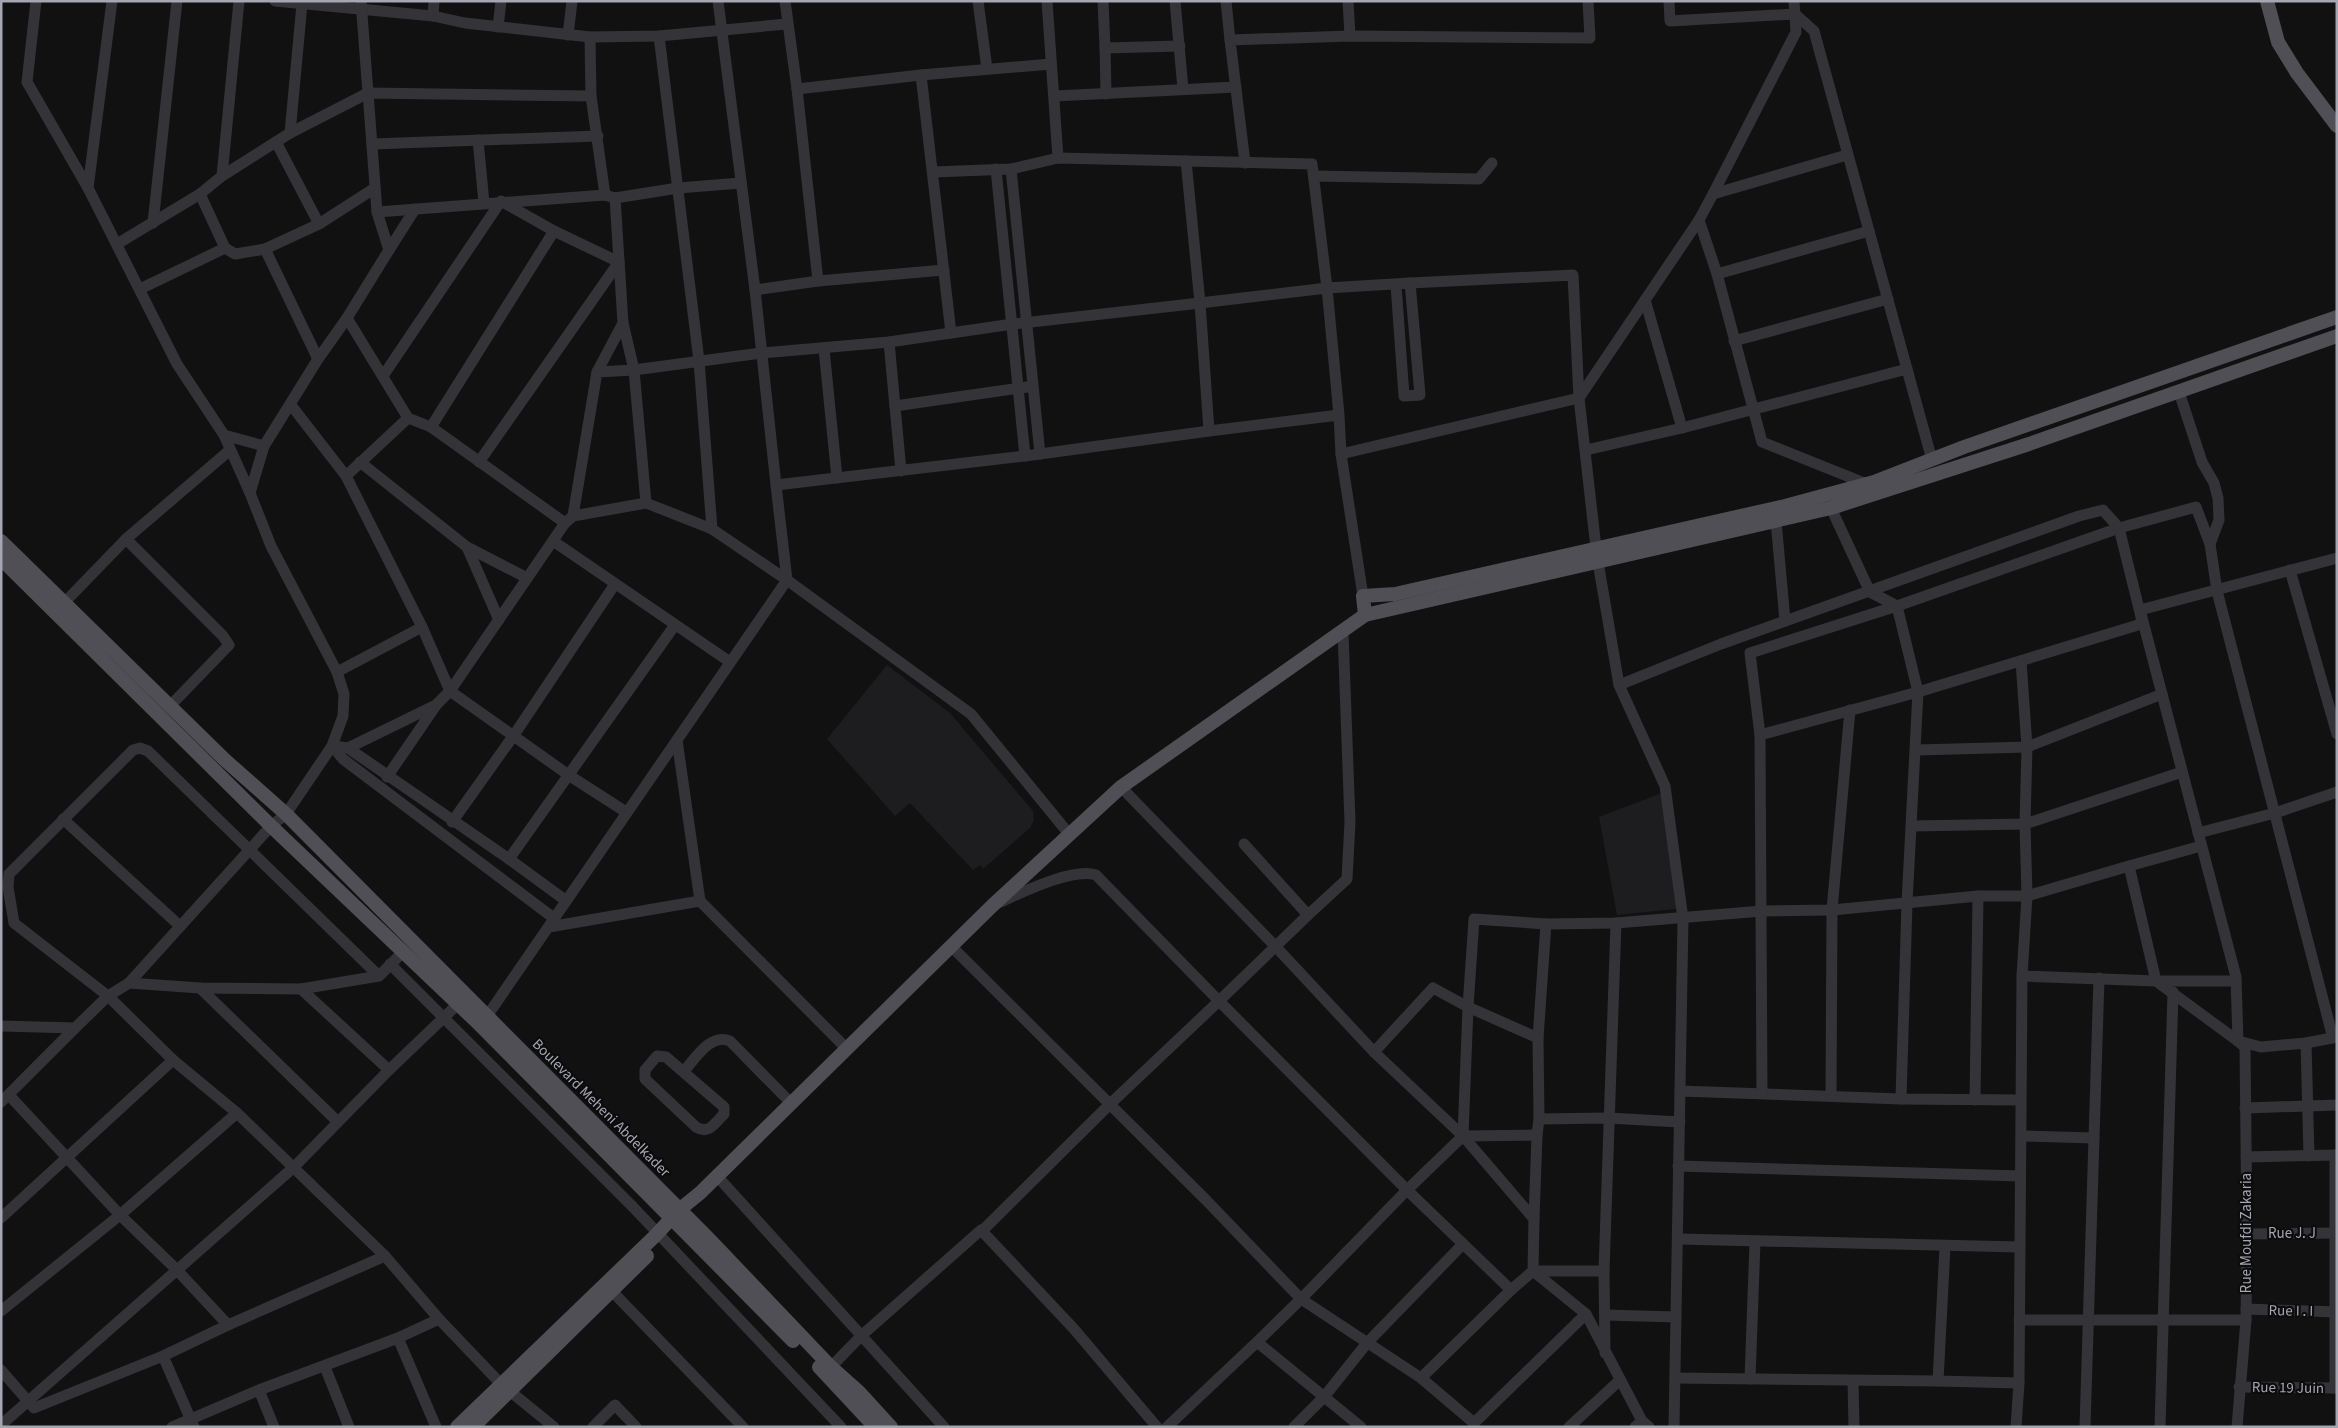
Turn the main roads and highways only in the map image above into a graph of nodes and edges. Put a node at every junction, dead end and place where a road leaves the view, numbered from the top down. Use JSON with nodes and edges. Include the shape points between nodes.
{"nodes":[{"id":1,"x":2266,"y":1,"type":"edge"},
{"id":2,"x":2337,"y":126,"type":"edge"},
{"id":3,"x":2337,"y":317,"type":"edge"},
{"id":4,"x":2337,"y":336,"type":"edge"},
{"id":5,"x":1,"y":541,"type":"edge"},
{"id":6,"x":1597,"y":555,"type":"junction"},
{"id":7,"x":1,"y":559,"type":"edge"},
{"id":8,"x":1365,"y":615,"type":"junction"},
{"id":9,"x":484,"y":1021,"type":"junction"},
{"id":10,"x":679,"y":1217,"type":"junction"},
{"id":11,"x":505,"y":1387,"type":"junction"},
{"id":12,"x":457,"y":1427,"type":"edge"},
{"id":13,"x":473,"y":1427,"type":"edge"},
{"id":14,"x":875,"y":1427,"type":"edge"},
{"id":15,"x":891,"y":1427,"type":"edge"}],
"edges":[{"from":1,"to":2,"type":"main road","via":[[2278,42]]},
{"from":3,"to":6,"type":"main road","via":[[1867,484]]},
{"from":4,"to":6,"type":"main road","via":[[1831,508],[1776,522]]},
{"from":5,"to":9,"type":"main road","name":"Boulevard Meheni Abdelkader","via":[[286,814]]},
{"from":6,"to":8,"type":"main road"},
{"from":6,"to":8,"type":"main road","via":[[1395,594],[1363,596]]},
{"from":7,"to":9,"type":"main road","via":[[271,826],[458,1004]]},
{"from":8,"to":10,"type":"main road","via":[[1121,787],[993,905],[696,1196]]},
{"from":9,"to":10,"type":"main road","name":"Boulevard Meheni Abdelkader"},
{"from":10,"to":11,"type":"main road"},
{"from":10,"to":14,"type":"main road","name":"Boulevard Meheni Abdelkader"},
{"from":10,"to":15,"type":"main road","name":"Boulevard Meheni Abdelkader"},
{"from":11,"to":12,"type":"main road"},
{"from":11,"to":13,"type":"main road"}]}
